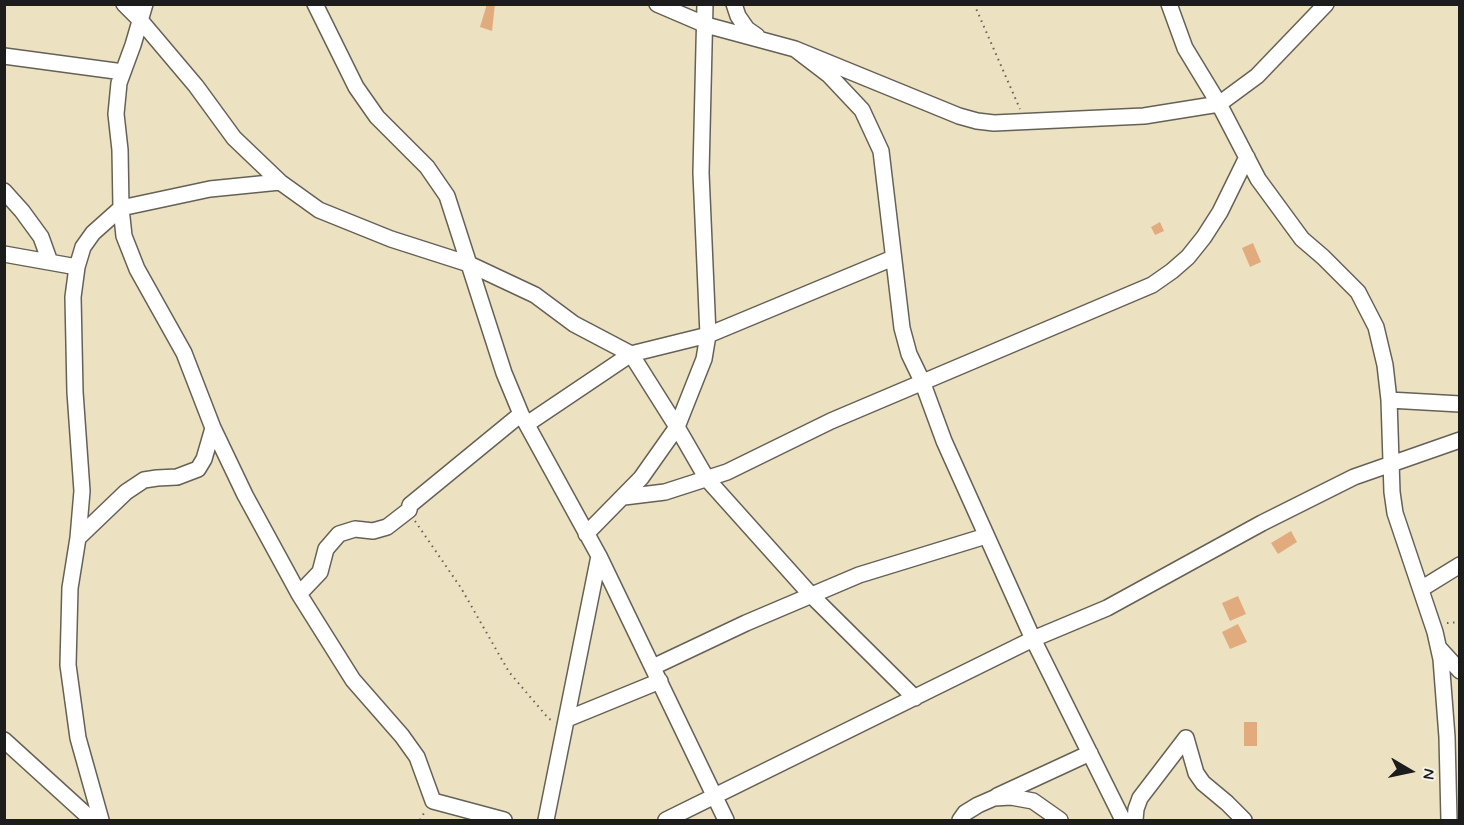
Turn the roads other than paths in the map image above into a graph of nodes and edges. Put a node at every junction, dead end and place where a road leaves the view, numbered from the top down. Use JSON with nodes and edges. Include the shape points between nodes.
{"nodes":[{"id":1,"x":124,"y":4,"type":"edge"},
{"id":2,"x":145,"y":4,"type":"edge"},
{"id":3,"x":315,"y":4,"type":"edge"},
{"id":4,"x":657,"y":4,"type":"edge"},
{"id":5,"x":705,"y":4,"type":"edge"},
{"id":6,"x":734,"y":4,"type":"edge"},
{"id":7,"x":1169,"y":4,"type":"edge"},
{"id":8,"x":1326,"y":4,"type":"edge"},
{"id":9,"x":141,"y":21,"type":"junction"},
{"id":10,"x":706,"y":25,"type":"junction"},
{"id":11,"x":765,"y":39,"type":"junction"},
{"id":12,"x":795,"y":49,"type":"junction"},
{"id":13,"x":4,"y":56,"type":"edge"},
{"id":14,"x":123,"y":72,"type":"junction"},
{"id":15,"x":1219,"y":104,"type":"junction"},
{"id":16,"x":1247,"y":157,"type":"junction"},
{"id":17,"x":280,"y":182,"type":"junction"},
{"id":18,"x":4,"y":191,"type":"edge"},
{"id":19,"x":121,"y":208,"type":"junction"},
{"id":20,"x":4,"y":254,"type":"edge"},
{"id":21,"x":893,"y":258,"type":"junction"},
{"id":22,"x":50,"y":262,"type":"junction"},
{"id":23,"x":469,"y":264,"type":"junction"},
{"id":24,"x":77,"y":267,"type":"junction"},
{"id":25,"x":708,"y":335,"type":"junction"},
{"id":26,"x":631,"y":354,"type":"junction"},
{"id":27,"x":922,"y":381,"type":"junction"},
{"id":28,"x":1389,"y":400,"type":"junction"},
{"id":29,"x":1460,"y":404,"type":"edge"},
{"id":30,"x":524,"y":419,"type":"junction"},
{"id":31,"x":677,"y":427,"type":"junction"},
{"id":32,"x":213,"y":428,"type":"junction"},
{"id":33,"x":1460,"y":440,"type":"edge"},
{"id":34,"x":1391,"y":463,"type":"junction"},
{"id":35,"x":707,"y":479,"type":"junction"},
{"id":36,"x":624,"y":497,"type":"junction"},
{"id":37,"x":586,"y":534,"type":"junction"},
{"id":38,"x":986,"y":536,"type":"junction"},
{"id":39,"x":78,"y":538,"type":"junction"},
{"id":40,"x":599,"y":556,"type":"junction"},
{"id":41,"x":1460,"y":564,"type":"edge"},
{"id":42,"x":1421,"y":589,"type":"junction"},
{"id":43,"x":299,"y":594,"type":"junction"},
{"id":44,"x":811,"y":595,"type":"junction"},
{"id":45,"x":1034,"y":639,"type":"junction"},
{"id":46,"x":1438,"y":646,"type":"junction"},
{"id":47,"x":653,"y":667,"type":"junction"},
{"id":48,"x":1460,"y":671,"type":"edge"},
{"id":49,"x":660,"y":681,"type":"junction"},
{"id":50,"x":915,"y":698,"type":"junction"},
{"id":51,"x":567,"y":719,"type":"junction"},
{"id":52,"x":1460,"y":722,"type":"edge"},
{"id":53,"x":4,"y":740,"type":"edge"},
{"id":54,"x":1447,"y":742,"type":"junction"},
{"id":55,"x":1090,"y":753,"type":"junction"},
{"id":56,"x":715,"y":797,"type":"junction"},
{"id":57,"x":994,"y":798,"type":"junction"},
{"id":58,"x":92,"y":820,"type":"edge"},
{"id":59,"x":101,"y":820,"type":"edge"},
{"id":60,"x":504,"y":820,"type":"edge"},
{"id":61,"x":546,"y":820,"type":"edge"},
{"id":62,"x":666,"y":820,"type":"edge"},
{"id":63,"x":726,"y":820,"type":"edge"},
{"id":64,"x":960,"y":820,"type":"edge"},
{"id":65,"x":1060,"y":820,"type":"edge"},
{"id":66,"x":1123,"y":820,"type":"edge"},
{"id":67,"x":1135,"y":820,"type":"edge"},
{"id":68,"x":1244,"y":820,"type":"edge"},
{"id":69,"x":1449,"y":820,"type":"edge"}],
"edges":[{"from":1,"to":9,"type":"street"},
{"from":2,"to":9,"type":"street"},
{"from":3,"to":23,"type":"street","via":[[356,87],[377,117],[427,167],[447,196]]},
{"from":4,"to":10,"type":"street"},
{"from":5,"to":10,"type":"street"},
{"from":6,"to":11,"type":"street","via":[[747,29]]},
{"from":7,"to":15,"type":"street","via":[[1185,48]]},
{"from":8,"to":15,"type":"street","via":[[1257,76]]},
{"from":9,"to":14,"type":"street"},
{"from":9,"to":17,"type":"street","via":[[234,138]]},
{"from":10,"to":11,"type":"street"},
{"from":10,"to":25,"type":"street","via":[[701,173]]},
{"from":11,"to":12,"type":"street"},
{"from":12,"to":15,"type":"street","via":[[977,122],[1144,116]]},
{"from":12,"to":21,"type":"street","via":[[829,75],[867,120],[881,151]]},
{"from":13,"to":14,"type":"street"},
{"from":14,"to":19,"type":"street","via":[[116,114]]},
{"from":15,"to":16,"type":"street"},
{"from":16,"to":27,"type":"street","via":[[1204,237],[1180,264],[1152,285]]},
{"from":16,"to":28,"type":"street","via":[[1258,179],[1302,239],[1358,292],[1376,327]]},
{"from":17,"to":19,"type":"street","via":[[210,189]]},
{"from":17,"to":23,"type":"street","via":[[319,210]]},
{"from":18,"to":22,"type":"street","via":[[41,237]]},
{"from":19,"to":24,"type":"street","via":[[93,233],[83,247]]},
{"from":19,"to":32,"type":"street","via":[[124,236],[137,269],[184,352]]},
{"from":20,"to":22,"type":"street"},
{"from":21,"to":25,"type":"street"},
{"from":21,"to":27,"type":"street","via":[[902,328]]},
{"from":22,"to":24,"type":"street"},
{"from":23,"to":26,"type":"street","via":[[535,296],[574,324]]},
{"from":23,"to":30,"type":"street","via":[[504,373]]},
{"from":24,"to":39,"type":"street","via":[[73,297],[75,392],[82,491]]},
{"from":25,"to":26,"type":"street"},
{"from":25,"to":31,"type":"street","via":[[704,359]]},
{"from":26,"to":30,"type":"street"},
{"from":26,"to":31,"type":"street"},
{"from":27,"to":35,"type":"street"},
{"from":27,"to":38,"type":"street"},
{"from":28,"to":29,"type":"street"},
{"from":28,"to":34,"type":"street"},
{"from":30,"to":37,"type":"street"},
{"from":30,"to":43,"type":"street","via":[[410,505],[387,527],[339,534],[326,549],[320,572]]},
{"from":31,"to":35,"type":"street"},
{"from":31,"to":36,"type":"street"},
{"from":32,"to":39,"type":"street","via":[[198,469],[177,477],[144,480]]},
{"from":32,"to":43,"type":"street"},
{"from":33,"to":34,"type":"street"},
{"from":34,"to":42,"type":"street","via":[[1395,513]]},
{"from":34,"to":45,"type":"street","via":[[1262,523],[1107,608]]},
{"from":35,"to":36,"type":"street","via":[[664,492]]},
{"from":35,"to":44,"type":"street"},
{"from":36,"to":37,"type":"street"},
{"from":37,"to":40,"type":"street"},
{"from":38,"to":44,"type":"street","via":[[859,575]]},
{"from":38,"to":45,"type":"street"},
{"from":39,"to":59,"type":"street","via":[[70,588],[68,665],[78,738]]},
{"from":40,"to":47,"type":"street"},
{"from":40,"to":51,"type":"street"},
{"from":41,"to":42,"type":"street"},
{"from":42,"to":46,"type":"street"},
{"from":43,"to":60,"type":"street","via":[[353,680],[417,757],[433,801]]},
{"from":44,"to":47,"type":"street"},
{"from":44,"to":50,"type":"street"},
{"from":45,"to":50,"type":"street"},
{"from":45,"to":55,"type":"street"},
{"from":46,"to":48,"type":"street"},
{"from":46,"to":54,"type":"street"},
{"from":47,"to":49,"type":"street"},
{"from":49,"to":51,"type":"street"},
{"from":49,"to":56,"type":"street"},
{"from":50,"to":56,"type":"street"},
{"from":51,"to":61,"type":"street"},
{"from":52,"to":54,"type":"street"},
{"from":53,"to":58,"type":"street"},
{"from":54,"to":69,"type":"street"},
{"from":55,"to":57,"type":"street"},
{"from":55,"to":66,"type":"street"},
{"from":56,"to":62,"type":"street"},
{"from":56,"to":63,"type":"street"},
{"from":57,"to":64,"type":"street","via":[[965,813]]},
{"from":57,"to":65,"type":"street","via":[[1033,801]]},
{"from":67,"to":68,"type":"street","via":[[1140,798],[1186,738],[1196,773],[1203,783]]}]}
